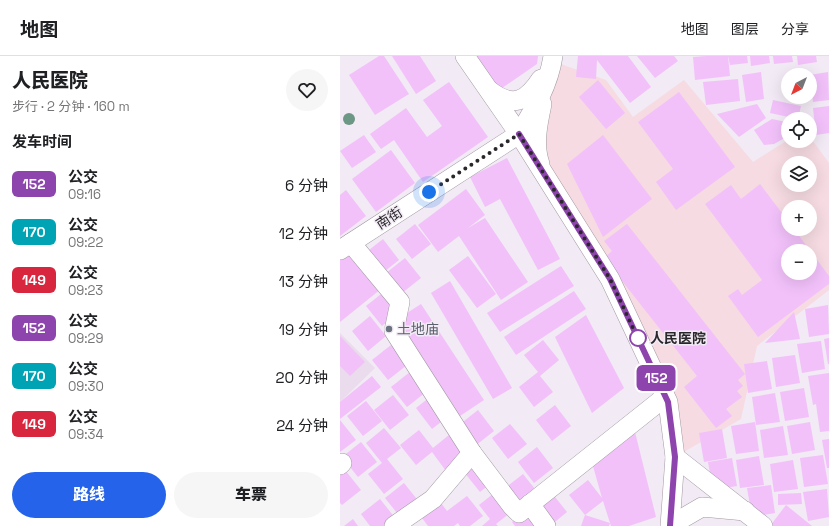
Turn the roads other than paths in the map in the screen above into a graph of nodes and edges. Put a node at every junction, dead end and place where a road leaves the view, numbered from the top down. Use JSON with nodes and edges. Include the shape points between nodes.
{"nodes":[{"id":1,"x":465,"y":56,"type":"edge"},
{"id":2,"x":553,"y":59,"type":"edge"},
{"id":3,"x":489,"y":90,"type":"junction"},
{"id":4,"x":519,"y":134,"type":"junction"},
{"id":5,"x":545,"y":176,"type":"junction"},
{"id":6,"x":346,"y":246,"type":"edge"},
{"id":7,"x":665,"y":397,"type":"junction"},
{"id":8,"x":472,"y":452,"type":"junction"},
{"id":9,"x":675,"y":457,"type":"junction"},
{"id":10,"x":530,"y":504,"type":"junction"},
{"id":11,"x":745,"y":511,"type":"junction"},
{"id":12,"x":670,"y":525,"type":"edge"},
{"id":13,"x":394,"y":526,"type":"edge"},
{"id":14,"x":546,"y":526,"type":"edge"},
{"id":15,"x":763,"y":526,"type":"edge"}],
"edges":[{"from":1,"to":3,"type":"street"},
{"from":2,"to":3,"type":"street","via":[[535,89],[521,100],[499,98]]},
{"from":2,"to":4,"type":"street","via":[[533,111]]},
{"from":2,"to":5,"type":"street","via":[[537,135],[536,153]]},
{"from":3,"to":4,"type":"street"},
{"from":4,"to":5,"type":"street"},
{"from":4,"to":6,"type":"street","name":"南街"},
{"from":5,"to":7,"type":"street","via":[[610,279]]},
{"from":6,"to":8,"type":"street","via":[[400,302],[394,331]]},
{"from":7,"to":9,"type":"street","via":[[668,402]]},
{"from":7,"to":10,"type":"street"},
{"from":8,"to":10,"type":"street","via":[[519,513]]},
{"from":8,"to":13,"type":"street","via":[[434,500]]},
{"from":9,"to":11,"type":"street"},
{"from":9,"to":12,"type":"street"},
{"from":10,"to":14,"type":"street"},
{"from":11,"to":12,"type":"street","via":[[702,507]]},
{"from":11,"to":15,"type":"street"}]}
